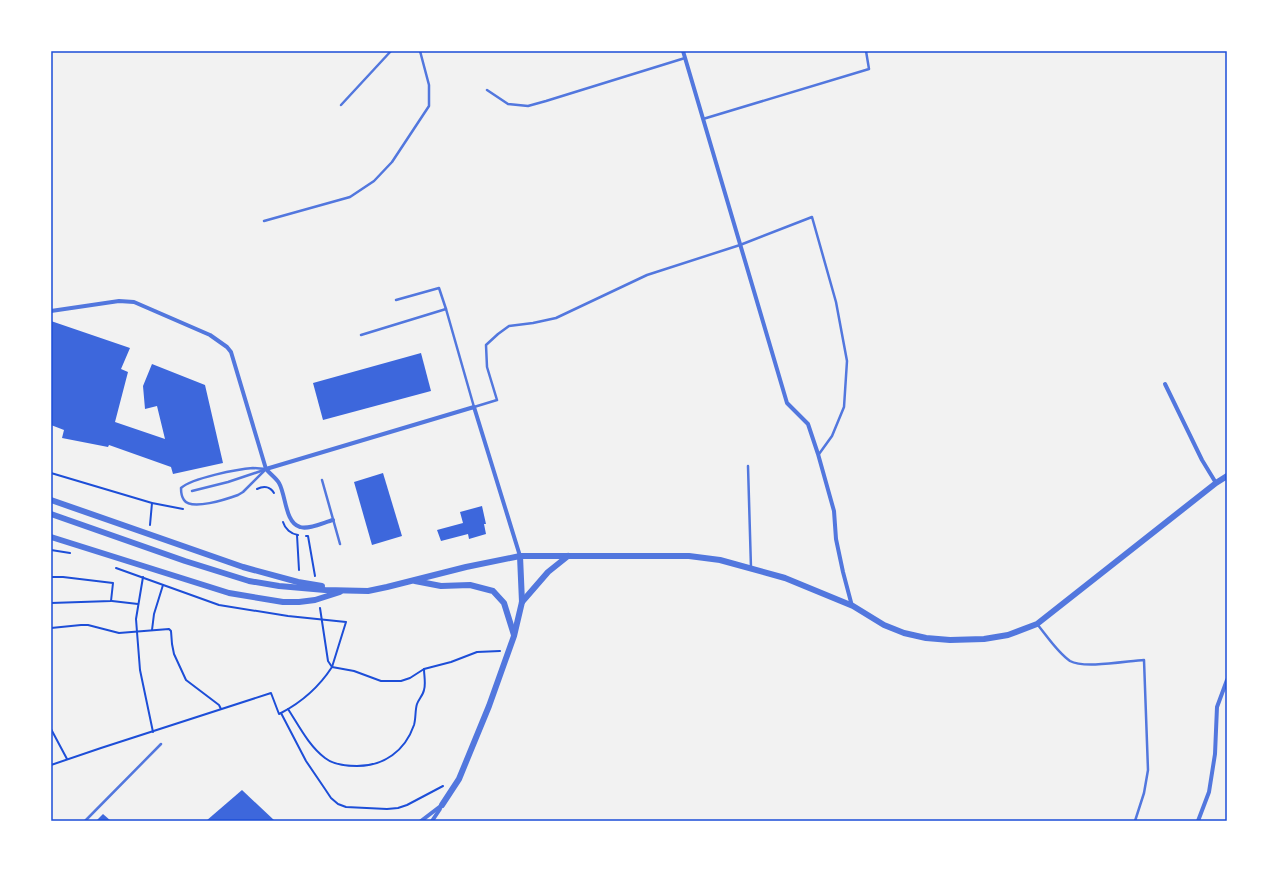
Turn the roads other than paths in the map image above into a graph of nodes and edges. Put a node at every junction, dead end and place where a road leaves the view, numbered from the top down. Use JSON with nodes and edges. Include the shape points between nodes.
{"nodes":[{"id":1,"x":391,"y":51,"type":"edge"},
{"id":2,"x":420,"y":51,"type":"edge"},
{"id":3,"x":683,"y":51,"type":"edge"},
{"id":4,"x":866,"y":51,"type":"edge"},
{"id":5,"x":685,"y":57,"type":"junction"},
{"id":6,"x":487,"y":90,"type":"dead end"},
{"id":7,"x":341,"y":105,"type":"dead end"},
{"id":8,"x":703,"y":119,"type":"junction"},
{"id":9,"x":264,"y":221,"type":"dead end"},
{"id":10,"x":740,"y":245,"type":"junction"},
{"id":11,"x":396,"y":300,"type":"dead end"},
{"id":12,"x":446,"y":309,"type":"junction"},
{"id":13,"x":51,"y":311,"type":"edge"},
{"id":14,"x":361,"y":335,"type":"dead end"},
{"id":15,"x":1165,"y":384,"type":"dead end"},
{"id":16,"x":474,"y":407,"type":"junction"},
{"id":17,"x":818,"y":454,"type":"junction"},
{"id":18,"x":748,"y":466,"type":"dead end"},
{"id":19,"x":266,"y":469,"type":"junction"},
{"id":20,"x":1227,"y":476,"type":"edge"},
{"id":21,"x":322,"y":480,"type":"dead end"},
{"id":22,"x":1216,"y":483,"type":"junction"},
{"id":23,"x":192,"y":491,"type":"dead end"},
{"id":24,"x":51,"y":500,"type":"edge"},
{"id":25,"x":51,"y":514,"type":"edge"},
{"id":26,"x":333,"y":520,"type":"junction"},
{"id":27,"x":51,"y":537,"type":"edge"},
{"id":28,"x":340,"y":544,"type":"dead end"},
{"id":29,"x":520,"y":556,"type":"junction"},
{"id":30,"x":568,"y":556,"type":"junction"},
{"id":31,"x":751,"y":569,"type":"junction"},
{"id":32,"x":412,"y":581,"type":"junction"},
{"id":33,"x":345,"y":591,"type":"junction"},
{"id":34,"x":522,"y":602,"type":"junction"},
{"id":35,"x":853,"y":606,"type":"junction"},
{"id":36,"x":1037,"y":624,"type":"junction"},
{"id":37,"x":514,"y":636,"type":"junction"},
{"id":38,"x":1227,"y":680,"type":"edge"},
{"id":39,"x":161,"y":744,"type":"dead end"},
{"id":40,"x":442,"y":805,"type":"junction"},
{"id":41,"x":85,"y":821,"type":"edge"},
{"id":42,"x":421,"y":821,"type":"edge"},
{"id":43,"x":432,"y":821,"type":"edge"},
{"id":44,"x":1135,"y":821,"type":"edge"},
{"id":45,"x":1198,"y":821,"type":"edge"}],
"edges":[{"from":1,"to":7,"type":"lane"},
{"from":2,"to":9,"type":"lane","via":[[429,85],[429,106],[392,162],[374,181],[350,198]]},
{"from":3,"to":5,"type":"street"},
{"from":4,"to":8,"type":"lane","via":[[869,68]]},
{"from":5,"to":6,"type":"lane","via":[[528,106],[508,104]]},
{"from":5,"to":8,"type":"street"},
{"from":8,"to":10,"type":"street"},
{"from":10,"to":16,"type":"lane","via":[[647,275],[556,318],[509,326],[486,345],[487,367],[497,400]]},
{"from":10,"to":17,"type":"street","via":[[787,403],[808,424]]},
{"from":10,"to":17,"type":"lane","via":[[812,218],[836,302],[846,361],[844,407],[832,436]]},
{"from":11,"to":12,"type":"lane","via":[[439,288]]},
{"from":12,"to":14,"type":"lane"},
{"from":12,"to":16,"type":"lane"},
{"from":13,"to":19,"type":"street","via":[[119,301],[134,302],[222,342],[231,352]]},
{"from":15,"to":22,"type":"street"},
{"from":16,"to":19,"type":"street"},
{"from":16,"to":29,"type":"street"},
{"from":17,"to":35,"type":"street","via":[[834,511],[841,565]]},
{"from":18,"to":31,"type":"lane"},
{"from":19,"to":19,"type":"lane","via":[[242,469],[190,482],[181,488],[181,493],[184,500],[193,505],[232,497],[243,492]]},
{"from":19,"to":23,"type":"lane"},
{"from":19,"to":26,"type":"street","via":[[279,484],[294,524],[306,528]]},
{"from":20,"to":22,"type":"street"},
{"from":21,"to":26,"type":"lane"},
{"from":22,"to":36,"type":"street"},
{"from":24,"to":33,"type":"street","via":[[243,567],[298,582]]},
{"from":25,"to":33,"type":"street","via":[[249,581]]},
{"from":26,"to":28,"type":"lane"},
{"from":27,"to":33,"type":"street","via":[[220,591],[246,596],[299,602]]},
{"from":29,"to":30,"type":"street"},
{"from":29,"to":32,"type":"street"},
{"from":29,"to":34,"type":"street"},
{"from":30,"to":31,"type":"street","via":[[689,556],[720,560]]},
{"from":30,"to":34,"type":"street","via":[[548,572]]},
{"from":31,"to":35,"type":"street","via":[[785,578]]},
{"from":32,"to":33,"type":"street","via":[[368,591]]},
{"from":32,"to":37,"type":"street","via":[[440,586],[470,584],[492,591],[504,603]]},
{"from":34,"to":37,"type":"street"},
{"from":35,"to":36,"type":"street","via":[[884,625],[926,638],[984,639],[1008,635]]},
{"from":36,"to":44,"type":"lane","via":[[1072,662],[1086,665],[1144,660],[1148,770]]},
{"from":37,"to":40,"type":"street","via":[[459,779]]},
{"from":38,"to":45,"type":"street","via":[[1217,707],[1215,754],[1209,792]]},
{"from":39,"to":41,"type":"lane"},
{"from":40,"to":42,"type":"street"},
{"from":40,"to":43,"type":"street"}]}
